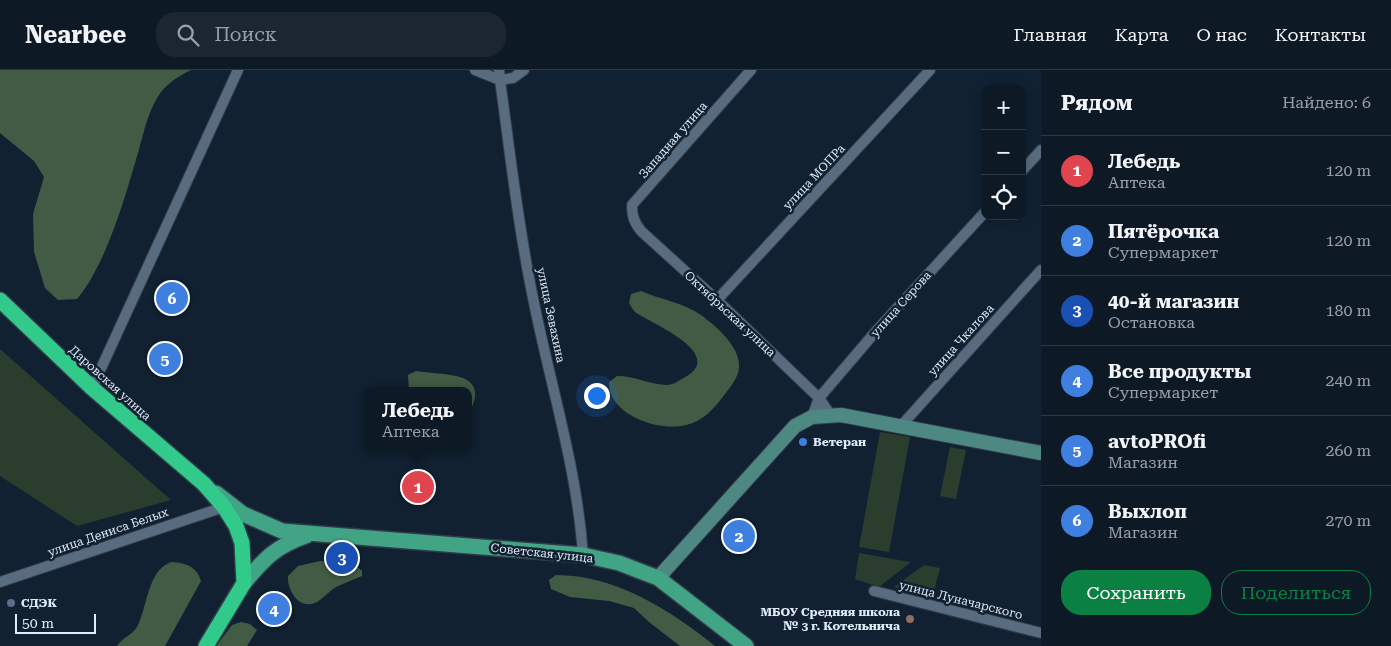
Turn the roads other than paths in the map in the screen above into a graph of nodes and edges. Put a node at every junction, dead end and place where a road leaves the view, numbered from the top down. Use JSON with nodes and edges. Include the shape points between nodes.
{"nodes":[{"id":1,"x":238,"y":70,"type":"edge"},
{"id":2,"x":475,"y":70,"type":"edge"},
{"id":3,"x":524,"y":70,"type":"edge"},
{"id":4,"x":751,"y":70,"type":"edge"},
{"id":5,"x":930,"y":70,"type":"edge"},
{"id":6,"x":499,"y":75,"type":"edge"},
{"id":7,"x":1041,"y":150,"type":"edge"},
{"id":8,"x":1026,"y":167,"type":"edge"},
{"id":9,"x":981,"y":216,"type":"edge"},
{"id":10,"x":641,"y":231,"type":"joint"},
{"id":11,"x":1041,"y":270,"type":"edge"},
{"id":12,"x":0,"y":300,"type":"edge"},
{"id":13,"x":717,"y":300,"type":"junction"},
{"id":14,"x":92,"y":388,"type":"junction"},
{"id":15,"x":819,"y":398,"type":"junction"},
{"id":16,"x":830,"y":414,"type":"junction"},
{"id":17,"x":812,"y":417,"type":"junction"},
{"id":18,"x":900,"y":427,"type":"junction"},
{"id":19,"x":1041,"y":453,"type":"edge"},
{"id":20,"x":204,"y":484,"type":"junction"},
{"id":21,"x":224,"y":506,"type":"junction"},
{"id":22,"x":264,"y":525,"type":"joint"},
{"id":23,"x":312,"y":534,"type":"junction"},
{"id":24,"x":583,"y":555,"type":"junction"},
{"id":25,"x":658,"y":578,"type":"junction"},
{"id":26,"x":0,"y":582,"type":"edge"},
{"id":27,"x":244,"y":582,"type":"junction"},
{"id":28,"x":874,"y":591,"type":"dead end"},
{"id":29,"x":1041,"y":632,"type":"edge"},
{"id":30,"x":206,"y":646,"type":"edge"},
{"id":31,"x":746,"y":646,"type":"edge"}],
"edges":[{"from":1,"to":14,"type":"street"},
{"from":2,"to":6,"type":"street"},
{"from":3,"to":6,"type":"street","via":[[513,78]]},
{"from":4,"to":10,"type":"street","name":"Западная улица","via":[[632,205],[634,222]]},
{"from":5,"to":13,"type":"street","name":"улица МОПРа"},
{"from":6,"to":24,"type":"street","name":"улица Зевахина","via":[[533,297],[566,434]]},
{"from":7,"to":8,"type":"street"},
{"from":9,"to":15,"type":"street","name":"улица Серова"},
{"from":10,"to":13,"type":"street","name":"Октябрьская улица"},
{"from":11,"to":18,"type":"street","name":"улица Чкалова"},
{"from":12,"to":14,"type":"highway","name":"Даровская улица"},
{"from":13,"to":15,"type":"street","name":"Октябрьская улица"},
{"from":14,"to":20,"type":"highway","name":"Даровская улица"},
{"from":15,"to":16,"type":"street","name":"Октябрьская улица"},
{"from":15,"to":17,"type":"street"},
{"from":16,"to":17,"type":"street"},
{"from":16,"to":18,"type":"street"},
{"from":17,"to":25,"type":"street","via":[[795,426]]},
{"from":18,"to":19,"type":"street"},
{"from":20,"to":21,"type":"highway","name":"Даровская улица"},
{"from":20,"to":22,"type":"main road","name":"Даровская улица","via":[[243,514]]},
{"from":21,"to":26,"type":"street","name":"улица Дениса Белых"},
{"from":21,"to":27,"type":"highway","name":"Даровская улица","via":[[242,543]]},
{"from":22,"to":23,"type":"main road","name":"Советская улица","via":[[282,531]]},
{"from":23,"to":24,"type":"main road","name":"Советская улица"},
{"from":23,"to":27,"type":"main road","name":"Советская улица","via":[[287,542],[271,552]]},
{"from":24,"to":25,"type":"main road","name":"Советская улица","via":[[619,563]]},
{"from":25,"to":31,"type":"main road","name":"Советская улица"},
{"from":27,"to":30,"type":"highway"},
{"from":28,"to":29,"type":"street","name":"улица Луначарского"}]}
